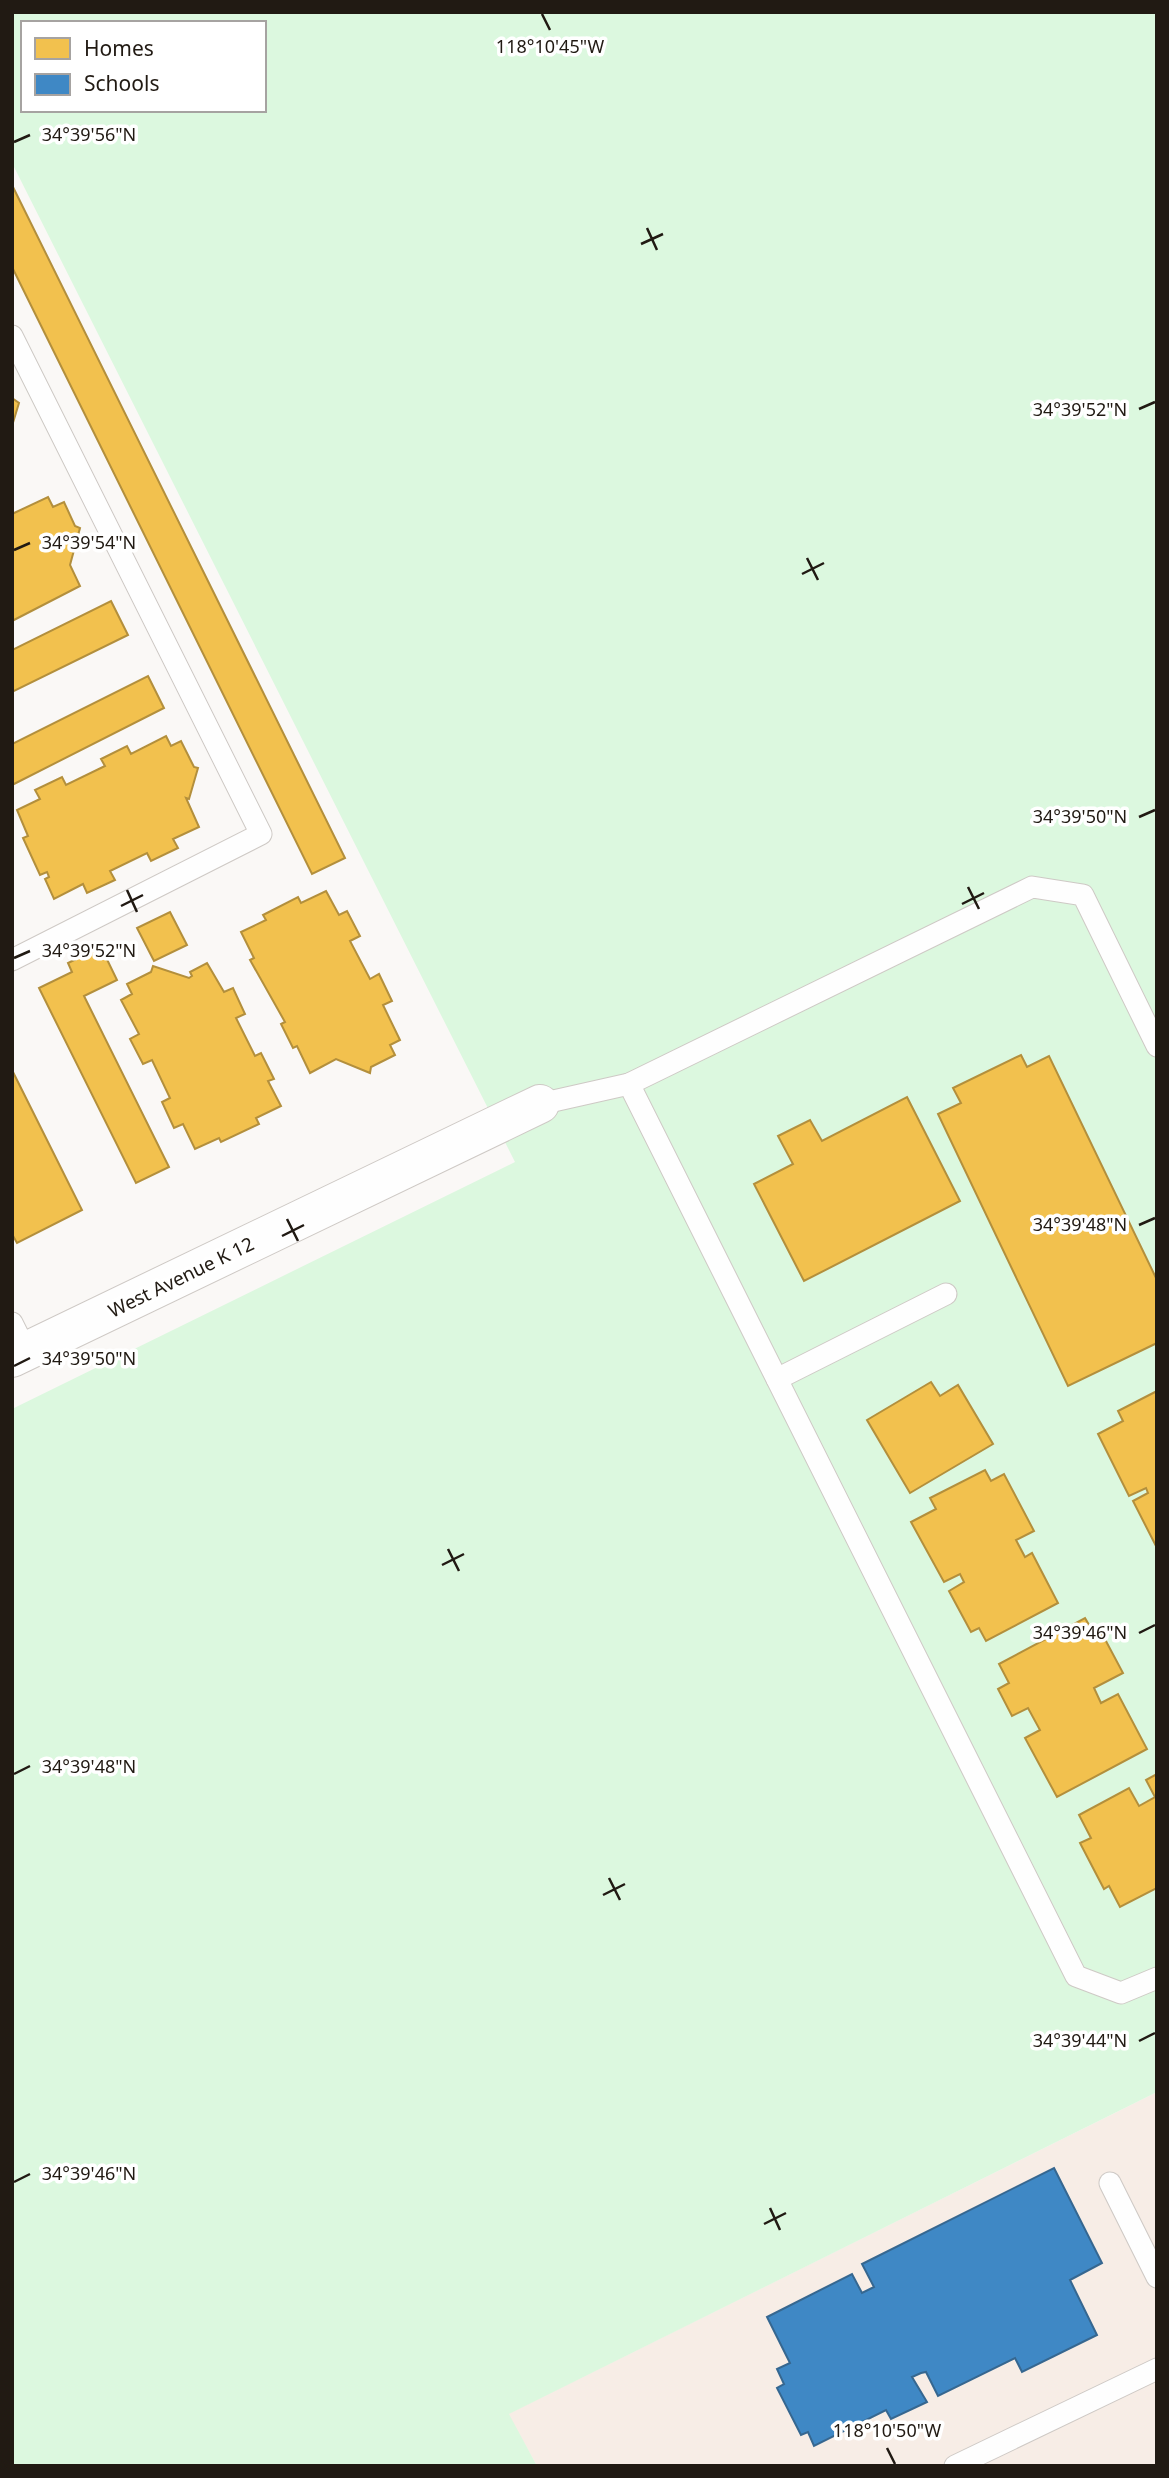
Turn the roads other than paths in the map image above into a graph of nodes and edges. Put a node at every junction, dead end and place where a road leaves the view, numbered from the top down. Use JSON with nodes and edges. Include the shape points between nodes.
{"nodes":[{"id":1,"x":12,"y":335,"type":"edge"},
{"id":2,"x":12,"y":960,"type":"edge"},
{"id":3,"x":1157,"y":1046,"type":"edge"},
{"id":4,"x":629,"y":1084,"type":"junction"},
{"id":5,"x":540,"y":1104,"type":"joint"},
{"id":6,"x":946,"y":1294,"type":"dead end"},
{"id":7,"x":17,"y":1344,"type":"edge"},
{"id":8,"x":777,"y":1379,"type":"junction"},
{"id":9,"x":1157,"y":1978,"type":"edge"},
{"id":10,"x":1110,"y":2183,"type":"dead end"},
{"id":11,"x":1157,"y":2277,"type":"edge"},
{"id":12,"x":1157,"y":2369,"type":"edge"},
{"id":13,"x":955,"y":2466,"type":"edge"}],
"edges":[{"from":1,"to":2,"type":"lane","via":[[261,834]]},
{"from":3,"to":4,"type":"lane","via":[[1083,895],[1032,887]]},
{"from":4,"to":5,"type":"lane"},
{"from":4,"to":8,"type":"lane"},
{"from":5,"to":7,"type":"street","name":"West Avenue K 12"},
{"from":6,"to":8,"type":"lane"},
{"from":8,"to":9,"type":"lane","via":[[1076,1976],[1121,1993]]},
{"from":10,"to":11,"type":"lane"},
{"from":12,"to":13,"type":"lane"}]}
